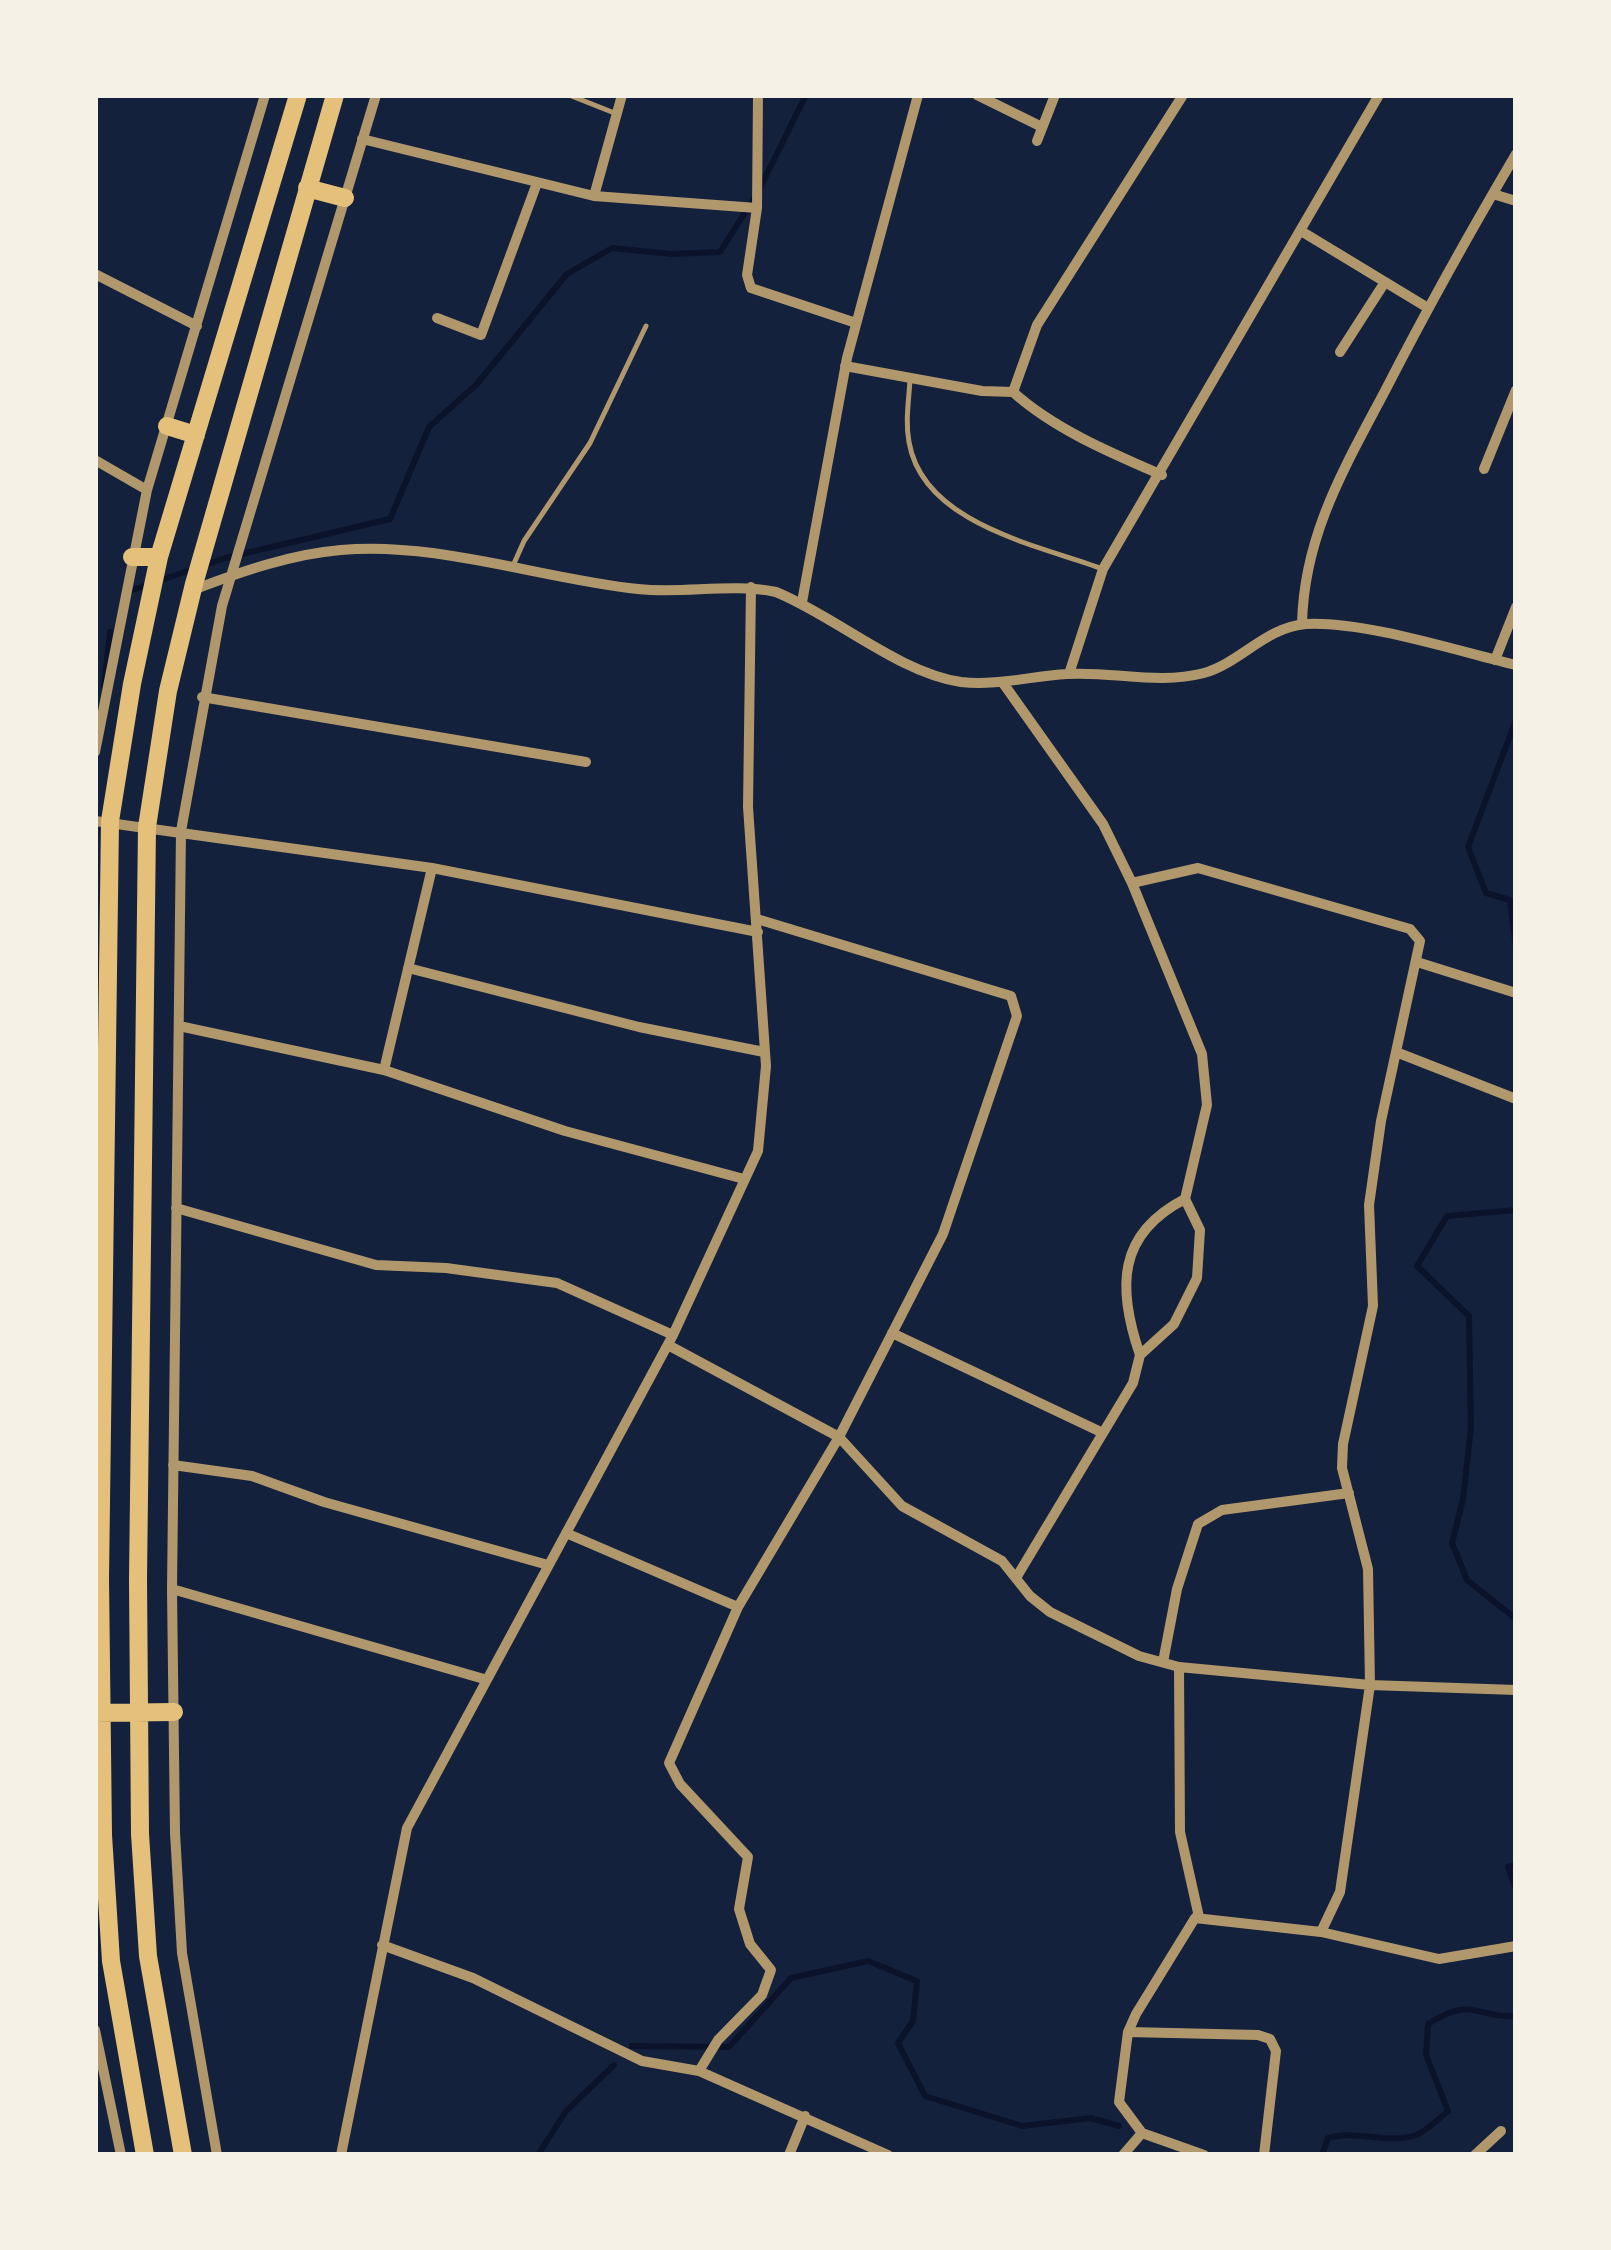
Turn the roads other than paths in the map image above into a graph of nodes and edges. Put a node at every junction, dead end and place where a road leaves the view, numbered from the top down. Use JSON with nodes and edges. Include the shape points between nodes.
{"nodes":[{"id":1,"x":265,"y":95,"type":"edge"},
{"id":2,"x":298,"y":95,"type":"edge"},
{"id":3,"x":335,"y":95,"type":"edge"},
{"id":4,"x":376,"y":95,"type":"edge"},
{"id":5,"x":569,"y":95,"type":"edge"},
{"id":6,"x":622,"y":95,"type":"edge"},
{"id":7,"x":758,"y":95,"type":"edge"},
{"id":8,"x":918,"y":95,"type":"edge"},
{"id":9,"x":978,"y":95,"type":"edge"},
{"id":10,"x":1055,"y":95,"type":"edge"},
{"id":11,"x":1183,"y":95,"type":"edge"},
{"id":12,"x":1379,"y":95,"type":"edge"},
{"id":13,"x":617,"y":114,"type":"junction"},
{"id":14,"x":1042,"y":128,"type":"junction"},
{"id":15,"x":362,"y":140,"type":"junction"},
{"id":16,"x":1037,"y":141,"type":"dead end"},
{"id":17,"x":1516,"y":154,"type":"edge"},
{"id":18,"x":537,"y":183,"type":"junction"},
{"id":19,"x":307,"y":188,"type":"junction"},
{"id":20,"x":1492,"y":194,"type":"junction"},
{"id":21,"x":594,"y":196,"type":"junction"},
{"id":22,"x":345,"y":198,"type":"junction"},
{"id":23,"x":1516,"y":201,"type":"edge"},
{"id":24,"x":757,"y":208,"type":"junction"},
{"id":25,"x":1300,"y":232,"type":"junction"},
{"id":26,"x":95,"y":274,"type":"edge"},
{"id":27,"x":1384,"y":282,"type":"junction"},
{"id":28,"x":1428,"y":308,"type":"junction"},
{"id":29,"x":437,"y":318,"type":"dead end"},
{"id":30,"x":856,"y":323,"type":"junction"},
{"id":31,"x":196,"y":326,"type":"junction"},
{"id":32,"x":646,"y":326,"type":"dead end"},
{"id":33,"x":1340,"y":352,"type":"dead end"},
{"id":34,"x":845,"y":366,"type":"junction"},
{"id":35,"x":911,"y":376,"type":"junction"},
{"id":36,"x":1516,"y":390,"type":"edge"},
{"id":37,"x":1013,"y":392,"type":"junction"},
{"id":38,"x":166,"y":426,"type":"junction"},
{"id":39,"x":196,"y":435,"type":"junction"},
{"id":40,"x":95,"y":460,"type":"edge"},
{"id":41,"x":1484,"y":469,"type":"dead end"},
{"id":42,"x":1162,"y":474,"type":"junction"},
{"id":43,"x":148,"y":490,"type":"junction"},
{"id":44,"x":158,"y":562,"type":"junction"},
{"id":45,"x":130,"y":565,"type":"junction"},
{"id":46,"x":512,"y":569,"type":"junction"},
{"id":47,"x":1103,"y":570,"type":"junction"},
{"id":48,"x":233,"y":571,"type":"junction"},
{"id":49,"x":193,"y":587,"type":"junction"},
{"id":50,"x":751,"y":587,"type":"junction"},
{"id":51,"x":802,"y":602,"type":"junction"},
{"id":52,"x":1516,"y":607,"type":"edge"},
{"id":53,"x":1302,"y":624,"type":"junction"},
{"id":54,"x":1495,"y":660,"type":"junction"},
{"id":55,"x":1516,"y":664,"type":"edge"},
{"id":56,"x":1070,"y":674,"type":"junction"},
{"id":57,"x":1002,"y":683,"type":"junction"},
{"id":58,"x":202,"y":698,"type":"junction"},
{"id":59,"x":95,"y":752,"type":"edge"},
{"id":60,"x":586,"y":762,"type":"dead end"},
{"id":61,"x":102,"y":821,"type":"edge"},
{"id":62,"x":147,"y":826,"type":"junction"},
{"id":63,"x":181,"y":832,"type":"junction"},
{"id":64,"x":432,"y":868,"type":"junction"},
{"id":65,"x":1132,"y":884,"type":"junction"},
{"id":66,"x":757,"y":919,"type":"junction"},
{"id":67,"x":758,"y":932,"type":"junction"},
{"id":68,"x":1417,"y":962,"type":"junction"},
{"id":69,"x":408,"y":968,"type":"junction"},
{"id":70,"x":1516,"y":994,"type":"edge"},
{"id":71,"x":179,"y":1026,"type":"junction"},
{"id":72,"x":764,"y":1052,"type":"junction"},
{"id":73,"x":1396,"y":1052,"type":"junction"},
{"id":74,"x":384,"y":1070,"type":"junction"},
{"id":75,"x":1516,"y":1099,"type":"edge"},
{"id":76,"x":744,"y":1178,"type":"junction"},
{"id":77,"x":1185,"y":1199,"type":"junction"},
{"id":78,"x":176,"y":1208,"type":"junction"},
{"id":79,"x":892,"y":1333,"type":"junction"},
{"id":80,"x":671,"y":1340,"type":"junction"},
{"id":81,"x":1140,"y":1354,"type":"junction"},
{"id":82,"x":1103,"y":1433,"type":"junction"},
{"id":83,"x":839,"y":1437,"type":"junction"},
{"id":84,"x":173,"y":1466,"type":"junction"},
{"id":85,"x":1349,"y":1493,"type":"junction"},
{"id":86,"x":566,"y":1533,"type":"junction"},
{"id":87,"x":548,"y":1565,"type":"junction"},
{"id":88,"x":1016,"y":1578,"type":"junction"},
{"id":89,"x":172,"y":1589,"type":"junction"},
{"id":90,"x":738,"y":1607,"type":"junction"},
{"id":91,"x":1163,"y":1662,"type":"junction"},
{"id":92,"x":1179,"y":1667,"type":"junction"},
{"id":93,"x":484,"y":1679,"type":"junction"},
{"id":94,"x":1370,"y":1684,"type":"junction"},
{"id":95,"x":1516,"y":1690,"type":"edge"},
{"id":96,"x":139,"y":1712,"type":"junction"},
{"id":97,"x":174,"y":1712,"type":"junction"},
{"id":98,"x":98,"y":1713,"type":"edge"},
{"id":99,"x":1199,"y":1917,"type":"junction"},
{"id":100,"x":1322,"y":1932,"type":"junction"},
{"id":101,"x":382,"y":1945,"type":"junction"},
{"id":102,"x":1516,"y":1946,"type":"edge"},
{"id":103,"x":95,"y":2030,"type":"edge"},
{"id":104,"x":1128,"y":2032,"type":"junction"},
{"id":105,"x":699,"y":2071,"type":"junction"},
{"id":106,"x":100,"y":2079,"type":"edge"},
{"id":107,"x":805,"y":2116,"type":"junction"},
{"id":108,"x":1500,"y":2132,"type":"dead end"},
{"id":109,"x":1142,"y":2133,"type":"junction"},
{"id":110,"x":121,"y":2155,"type":"edge"},
{"id":111,"x":145,"y":2155,"type":"edge"},
{"id":112,"x":182,"y":2155,"type":"edge"},
{"id":113,"x":218,"y":2155,"type":"edge"},
{"id":114,"x":341,"y":2155,"type":"edge"},
{"id":115,"x":789,"y":2155,"type":"edge"},
{"id":116,"x":888,"y":2155,"type":"edge"},
{"id":117,"x":1123,"y":2155,"type":"edge"},
{"id":118,"x":1204,"y":2155,"type":"edge"},
{"id":119,"x":1264,"y":2155,"type":"edge"},
{"id":120,"x":1475,"y":2155,"type":"edge"}],
"edges":[{"from":1,"to":31,"type":"street"},
{"from":2,"to":39,"type":"main road"},
{"from":3,"to":19,"type":"main road"},
{"from":4,"to":15,"type":"street"},
{"from":5,"to":13,"type":"lane"},
{"from":6,"to":13,"type":"street"},
{"from":7,"to":24,"type":"street"},
{"from":8,"to":30,"type":"street"},
{"from":9,"to":14,"type":"street"},
{"from":10,"to":14,"type":"street"},
{"from":11,"to":37,"type":"street","via":[[1037,325]]},
{"from":12,"to":25,"type":"street"},
{"from":13,"to":21,"type":"street"},
{"from":14,"to":16,"type":"street"},
{"from":15,"to":18,"type":"street"},
{"from":15,"to":22,"type":"street"},
{"from":17,"to":20,"type":"street"},
{"from":18,"to":21,"type":"street"},
{"from":18,"to":29,"type":"street","via":[[480,335]]},
{"from":19,"to":22,"type":"main road"},
{"from":19,"to":49,"type":"main road"},
{"from":20,"to":23,"type":"street"},
{"from":20,"to":28,"type":"street"},
{"from":21,"to":24,"type":"street"},
{"from":22,"to":48,"type":"street"},
{"from":24,"to":30,"type":"street","via":[[747,275],[752,288]]},
{"from":25,"to":27,"type":"street"},
{"from":25,"to":42,"type":"street"},
{"from":26,"to":31,"type":"street"},
{"from":27,"to":28,"type":"street"},
{"from":27,"to":33,"type":"street"},
{"from":28,"to":53,"type":"street","via":[[1326,504],[1303,578]]},
{"from":30,"to":34,"type":"street"},
{"from":31,"to":38,"type":"street"},
{"from":32,"to":46,"type":"lane","via":[[590,442]]},
{"from":34,"to":35,"type":"street"},
{"from":34,"to":51,"type":"street"},
{"from":35,"to":37,"type":"street"},
{"from":35,"to":47,"type":"lane","via":[[909,445],[940,498],[971,519]]},
{"from":36,"to":41,"type":"street"},
{"from":37,"to":42,"type":"street","via":[[1033,411]]},
{"from":38,"to":39,"type":"main road"},
{"from":38,"to":43,"type":"street"},
{"from":39,"to":44,"type":"main road"},
{"from":40,"to":43,"type":"street"},
{"from":42,"to":47,"type":"street"},
{"from":43,"to":45,"type":"street"},
{"from":44,"to":45,"type":"main road"},
{"from":44,"to":61,"type":"main road"},
{"from":45,"to":59,"type":"street"},
{"from":46,"to":48,"type":"street","via":[[390,549],[341,550]]},
{"from":46,"to":50,"type":"street","via":[[641,590]]},
{"from":47,"to":56,"type":"street"},
{"from":48,"to":49,"type":"street"},
{"from":48,"to":58,"type":"street"},
{"from":49,"to":62,"type":"main road"},
{"from":50,"to":51,"type":"street"},
{"from":50,"to":66,"type":"street","via":[[748,807]]},
{"from":51,"to":57,"type":"street","via":[[933,676]]},
{"from":52,"to":54,"type":"street"},
{"from":53,"to":54,"type":"street","via":[[1335,624]]},
{"from":53,"to":56,"type":"street","via":[[1259,640],[1207,672],[1155,679]]},
{"from":54,"to":55,"type":"street"},
{"from":56,"to":57,"type":"street"},
{"from":57,"to":65,"type":"street","via":[[1099,816]]},
{"from":58,"to":60,"type":"street"},
{"from":58,"to":63,"type":"street"},
{"from":61,"to":62,"type":"street"},
{"from":61,"to":98,"type":"main road"},
{"from":62,"to":63,"type":"street"},
{"from":62,"to":96,"type":"main road"},
{"from":63,"to":64,"type":"street"},
{"from":63,"to":71,"type":"street"},
{"from":64,"to":67,"type":"street"},
{"from":64,"to":69,"type":"street"},
{"from":65,"to":68,"type":"street","via":[[1191,868],[1207,871],[1410,929],[1420,941]]},
{"from":65,"to":77,"type":"street","via":[[1202,1054],[1206,1105]]},
{"from":66,"to":67,"type":"street"},
{"from":66,"to":79,"type":"street","via":[[1011,996],[1017,1004],[1016,1024],[943,1234]]},
{"from":67,"to":72,"type":"street"},
{"from":68,"to":70,"type":"street"},
{"from":68,"to":73,"type":"street"},
{"from":69,"to":72,"type":"street"},
{"from":69,"to":74,"type":"street"},
{"from":71,"to":74,"type":"street"},
{"from":71,"to":78,"type":"street"},
{"from":72,"to":76,"type":"street","via":[[758,1150]]},
{"from":73,"to":75,"type":"street"},
{"from":73,"to":85,"type":"street","via":[[1369,1205],[1373,1306],[1343,1444]]},
{"from":74,"to":76,"type":"street","via":[[565,1130]]},
{"from":76,"to":80,"type":"street"},
{"from":77,"to":81,"type":"street","via":[[1200,1230],[1197,1278],[1174,1324]]},
{"from":77,"to":81,"type":"street","via":[[1153,1215],[1134,1248],[1126,1282],[1128,1318]]},
{"from":78,"to":80,"type":"street","via":[[376,1265],[557,1283]]},
{"from":78,"to":84,"type":"street"},
{"from":79,"to":82,"type":"street"},
{"from":79,"to":83,"type":"street"},
{"from":80,"to":83,"type":"street"},
{"from":80,"to":86,"type":"street"},
{"from":81,"to":82,"type":"street","via":[[1133,1383]]},
{"from":82,"to":88,"type":"street"},
{"from":83,"to":88,"type":"street","via":[[902,1506],[1002,1561]]},
{"from":83,"to":90,"type":"street"},
{"from":84,"to":87,"type":"street","via":[[252,1476]]},
{"from":84,"to":89,"type":"street"},
{"from":85,"to":91,"type":"street","via":[[1222,1510],[1198,1524]]},
{"from":85,"to":94,"type":"street","via":[[1368,1569]]},
{"from":86,"to":87,"type":"street"},
{"from":86,"to":90,"type":"street"},
{"from":87,"to":93,"type":"street"},
{"from":88,"to":91,"type":"street","via":[[1050,1612]]},
{"from":89,"to":93,"type":"street"},
{"from":89,"to":97,"type":"street"},
{"from":90,"to":105,"type":"street","via":[[669,1757],[680,1784],[748,1857],[739,1910],[750,1944],[771,1970],[762,1994]]},
{"from":91,"to":92,"type":"street"},
{"from":92,"to":94,"type":"street"},
{"from":92,"to":99,"type":"street","via":[[1180,1832]]},
{"from":93,"to":101,"type":"street","via":[[406,1828]]},
{"from":94,"to":95,"type":"street"},
{"from":94,"to":100,"type":"street","via":[[1340,1892]]},
{"from":96,"to":97,"type":"main road"},
{"from":96,"to":98,"type":"main road"},
{"from":96,"to":112,"type":"main road","via":[[148,1956]]},
{"from":97,"to":113,"type":"street","via":[[182,1952]]},
{"from":98,"to":111,"type":"main road","via":[[111,1960]]},
{"from":99,"to":100,"type":"street"},
{"from":99,"to":104,"type":"street"},
{"from":100,"to":102,"type":"street","via":[[1439,1959]]},
{"from":101,"to":105,"type":"street","via":[[473,1978],[642,2061]]},
{"from":101,"to":114,"type":"street"},
{"from":103,"to":106,"type":"street"},
{"from":104,"to":109,"type":"street","via":[[1120,2102]]},
{"from":104,"to":119,"type":"street","via":[[1270,2040],[1276,2052]]},
{"from":105,"to":107,"type":"street"},
{"from":106,"to":110,"type":"street"},
{"from":107,"to":115,"type":"street"},
{"from":107,"to":116,"type":"street"},
{"from":108,"to":120,"type":"street"},
{"from":109,"to":117,"type":"street"},
{"from":109,"to":118,"type":"street"}]}
